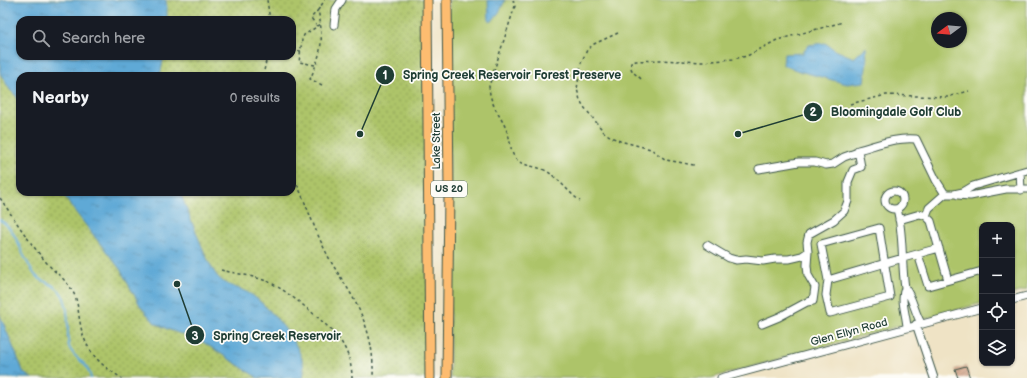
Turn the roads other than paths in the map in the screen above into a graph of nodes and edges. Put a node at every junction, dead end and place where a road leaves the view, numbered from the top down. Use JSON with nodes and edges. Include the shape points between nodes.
{"nodes":[{"id":1,"x":342,"y":0,"type":"edge"},
{"id":2,"x":427,"y":0,"type":"edge"},
{"id":3,"x":447,"y":0,"type":"edge"},
{"id":4,"x":334,"y":25,"type":"dead end"},
{"id":5,"x":858,"y":152,"type":"junction"},
{"id":6,"x":759,"y":169,"type":"dead end"},
{"id":7,"x":1023,"y":171,"type":"edge"},
{"id":8,"x":990,"y":181,"type":"junction"},
{"id":9,"x":1024,"y":190,"type":"edge"},
{"id":10,"x":992,"y":192,"type":"junction"},
{"id":11,"x":945,"y":194,"type":"junction"},
{"id":12,"x":954,"y":194,"type":"junction"},
{"id":13,"x":896,"y":209,"type":"dead end"},
{"id":14,"x":926,"y":216,"type":"junction"},
{"id":15,"x":899,"y":220,"type":"junction"},
{"id":16,"x":708,"y":245,"type":"dead end"},
{"id":17,"x":939,"y":248,"type":"junction"},
{"id":18,"x":808,"y":252,"type":"junction"},
{"id":19,"x":918,"y":254,"type":"junction"},
{"id":20,"x":902,"y":258,"type":"junction"},
{"id":21,"x":884,"y":263,"type":"junction"},
{"id":22,"x":979,"y":272,"type":"edge"},
{"id":23,"x":828,"y":280,"type":"junction"},
{"id":24,"x":948,"y":280,"type":"junction"},
{"id":25,"x":904,"y":288,"type":"junction"},
{"id":26,"x":1027,"y":296,"type":"edge"},
{"id":27,"x":1015,"y":299,"type":"edge"},
{"id":28,"x":979,"y":309,"type":"edge"},
{"id":29,"x":762,"y":324,"type":"dead end"},
{"id":30,"x":919,"y":324,"type":"junction"},
{"id":31,"x":907,"y":327,"type":"junction"},
{"id":32,"x":430,"y":378,"type":"edge"},
{"id":33,"x":447,"y":378,"type":"edge"},
{"id":34,"x":721,"y":378,"type":"edge"},
{"id":35,"x":934,"y":378,"type":"edge"}],
"edges":[{"from":1,"to":4,"type":"street","via":[[336,9]]},
{"from":2,"to":32,"type":"main road","name":"Lake Street","number":"US 20"},
{"from":3,"to":33,"type":"main road","name":"Lake Street","number":"US 20"},
{"from":5,"to":6,"type":"street","via":[[833,164],[799,162]]},
{"from":5,"to":11,"type":"street","via":[[892,140],[916,139]]},
{"from":5,"to":18,"type":"street","via":[[861,166],[852,170],[848,182],[848,201],[844,211],[834,220],[809,234]]},
{"from":7,"to":8,"type":"street"},
{"from":7,"to":9,"type":"street"},
{"from":8,"to":10,"type":"street"},
{"from":8,"to":12,"type":"street"},
{"from":9,"to":10,"type":"street","via":[[1006,189]]},
{"from":10,"to":12,"type":"street","via":[[970,196]]},
{"from":11,"to":12,"type":"street"},
{"from":11,"to":14,"type":"street","via":[[929,208]]},
{"from":13,"to":15,"type":"street"},
{"from":14,"to":15,"type":"street","via":[[920,214]]},
{"from":14,"to":17,"type":"street","via":[[931,221]]},
{"from":15,"to":20,"type":"street"},
{"from":16,"to":18,"type":"street","via":[[736,260],[789,259]]},
{"from":17,"to":19,"type":"street"},
{"from":17,"to":24,"type":"street"},
{"from":18,"to":29,"type":"street","via":[[808,275],[815,287],[813,301]]},
{"from":19,"to":20,"type":"street"},
{"from":19,"to":24,"type":"street","via":[[928,286]]},
{"from":20,"to":21,"type":"street"},
{"from":20,"to":25,"type":"street"},
{"from":21,"to":23,"type":"street"},
{"from":21,"to":23,"type":"street","via":[[890,297],[830,312],[826,295]]},
{"from":21,"to":23,"type":"street","via":[[879,228],[821,244]]},
{"from":22,"to":24,"type":"street"},
{"from":25,"to":30,"type":"street","via":[[910,295]]},
{"from":25,"to":31,"type":"street","via":[[902,296]]},
{"from":26,"to":27,"type":"street"},
{"from":28,"to":30,"type":"street","name":"Glen Ellyn Road"},
{"from":30,"to":31,"type":"street","name":"Glen Ellyn Road"},
{"from":30,"to":35,"type":"street"},
{"from":31,"to":34,"type":"street","name":"Glen Ellyn Road"}]}
